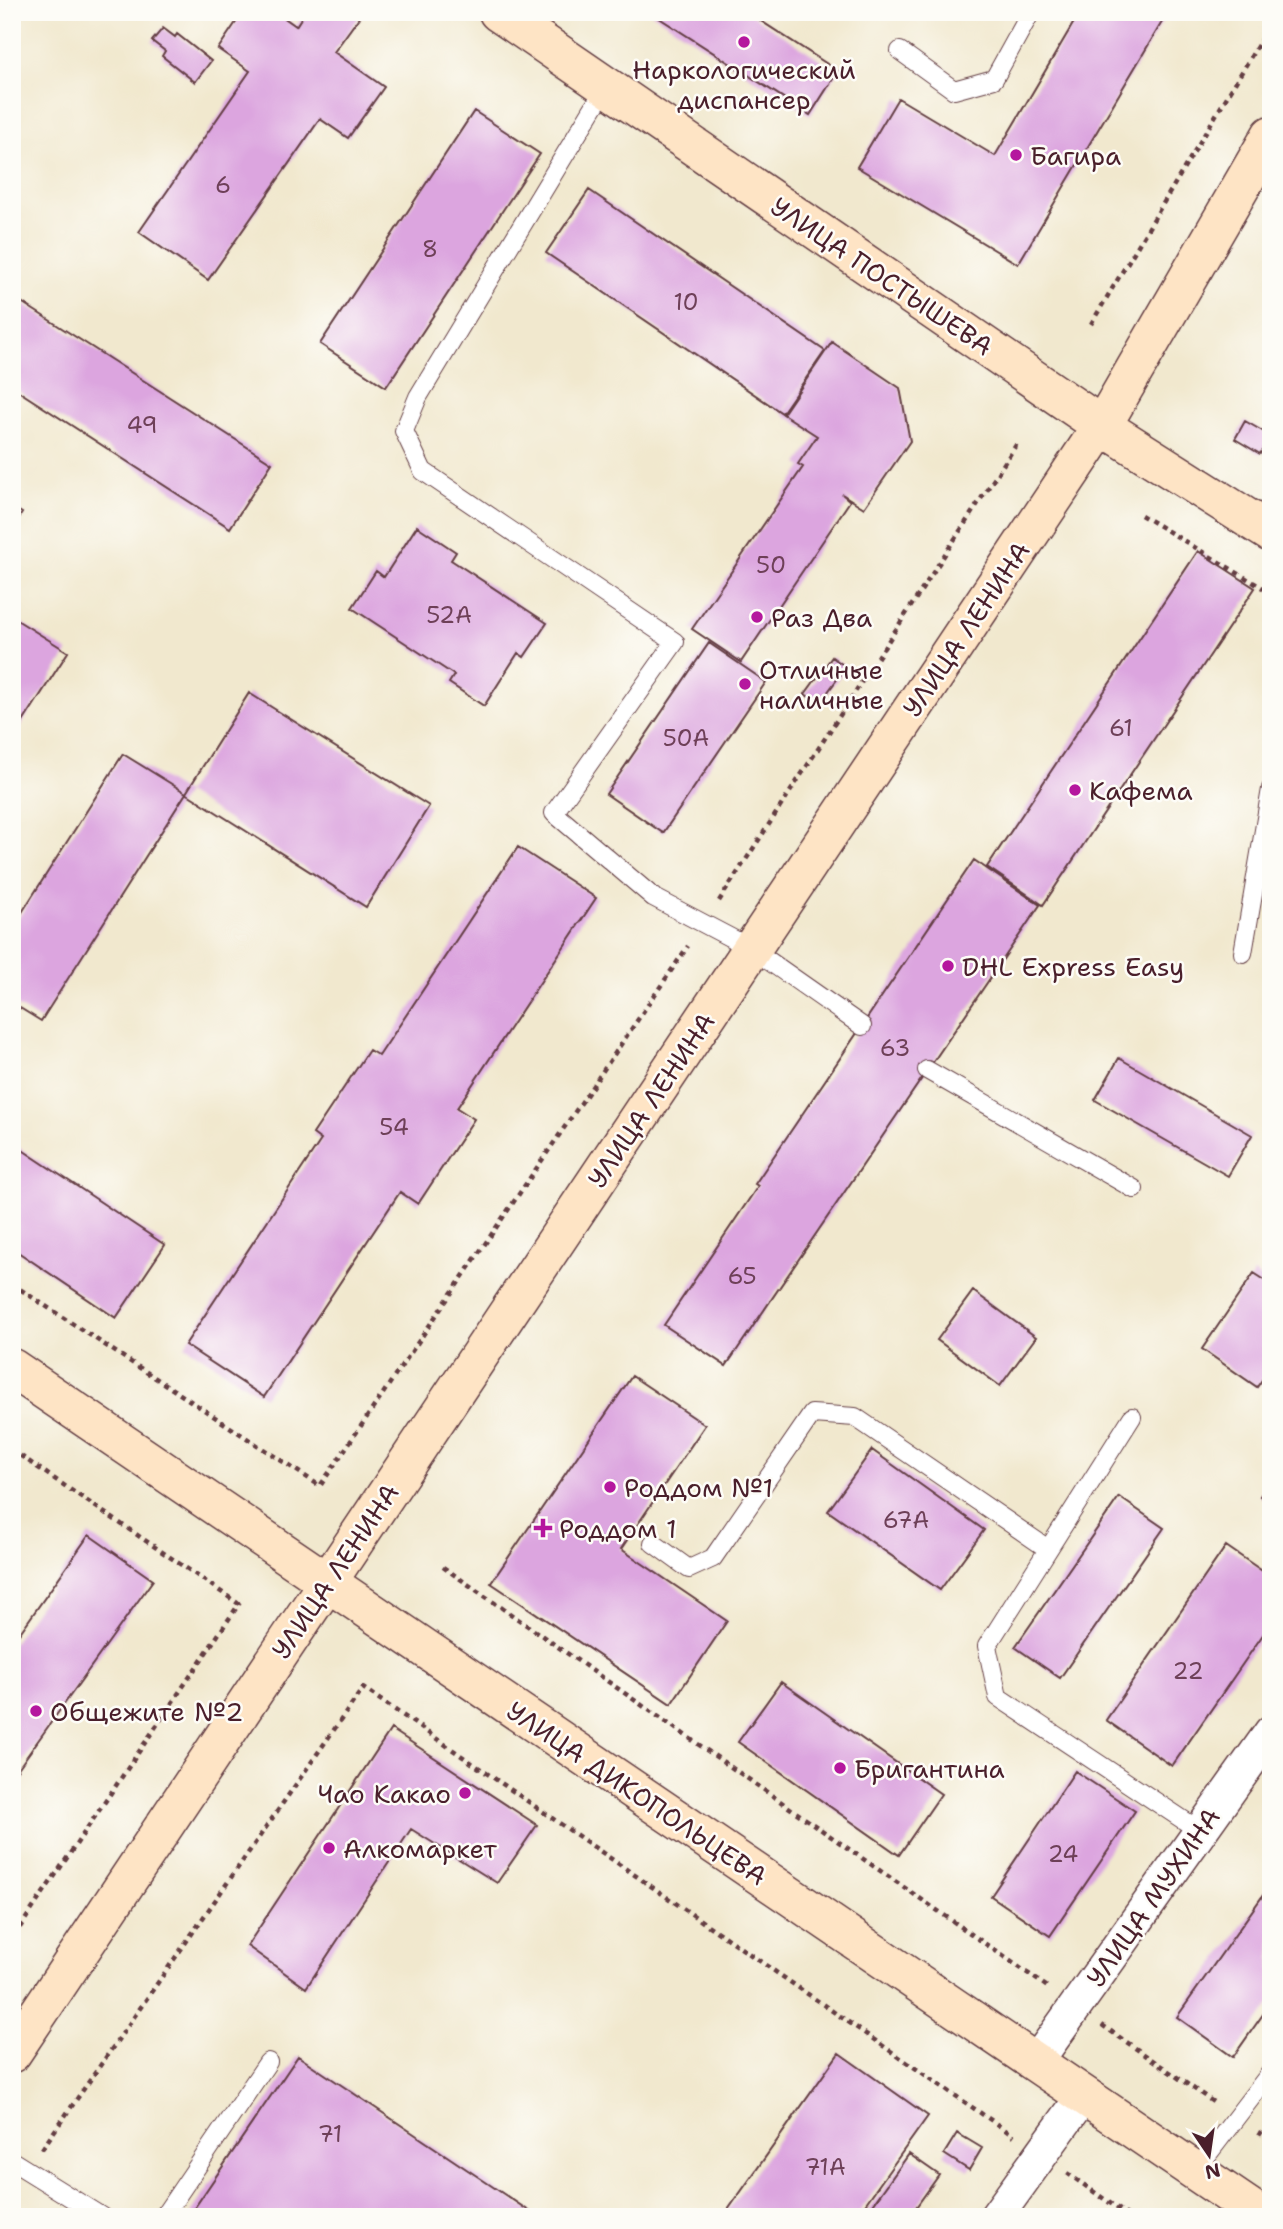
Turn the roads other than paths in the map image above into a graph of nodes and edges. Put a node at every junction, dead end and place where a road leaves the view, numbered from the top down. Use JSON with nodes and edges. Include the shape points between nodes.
{"nodes":[{"id":1,"x":1031,"y":12,"type":"edge"},
{"id":2,"x":519,"y":18,"type":"edge"},
{"id":3,"x":900,"y":51,"type":"dead end"},
{"id":4,"x":606,"y":87,"type":"junction"},
{"id":5,"x":1271,"y":135,"type":"edge"},
{"id":6,"x":1102,"y":426,"type":"junction"},
{"id":7,"x":1271,"y":533,"type":"edge"},
{"id":8,"x":1271,"y":789,"type":"edge"},
{"id":9,"x":752,"y":949,"type":"junction"},
{"id":10,"x":1242,"y":953,"type":"dead end"},
{"id":11,"x":862,"y":1026,"type":"dead end"},
{"id":12,"x":927,"y":1070,"type":"dead end"},
{"id":13,"x":1134,"y":1189,"type":"dead end"},
{"id":14,"x":12,"y":1368,"type":"edge"},
{"id":15,"x":1132,"y":1418,"type":"dead end"},
{"id":16,"x":653,"y":1543,"type":"dead end"},
{"id":17,"x":1048,"y":1549,"type":"junction"},
{"id":18,"x":327,"y":1583,"type":"junction"},
{"id":19,"x":1271,"y":1732,"type":"edge"},
{"id":20,"x":1200,"y":1831,"type":"junction"},
{"id":21,"x":12,"y":2053,"type":"edge"},
{"id":22,"x":268,"y":2062,"type":"dead end"},
{"id":23,"x":1036,"y":2062,"type":"junction"},
{"id":24,"x":1271,"y":2072,"type":"edge"},
{"id":25,"x":1084,"y":2095,"type":"junction"},
{"id":26,"x":20,"y":2166,"type":"edge"},
{"id":27,"x":1195,"y":2171,"type":"junction"},
{"id":28,"x":102,"y":2217,"type":"edge"},
{"id":29,"x":163,"y":2217,"type":"edge"},
{"id":30,"x":996,"y":2217,"type":"edge"},
{"id":31,"x":1263,"y":2217,"type":"edge"}],
"edges":[{"from":1,"to":3,"type":"lane","via":[[994,79],[981,83],[954,90]]},
{"from":2,"to":4,"type":"main road","name":"УЛИЦА ПОСТЫШЕВА"},
{"from":4,"to":6,"type":"main road","name":"УЛИЦА ПОСТЫШЕВА"},
{"from":4,"to":9,"type":"lane","via":[[418,397],[404,431],[423,471],[675,642],[554,813],[653,897]]},
{"from":5,"to":6,"type":"main road","name":"УЛИЦА ЛЕНИНА"},
{"from":6,"to":7,"type":"main road","name":"УЛИЦА ПОСТЫШЕВА"},
{"from":6,"to":9,"type":"main road","name":"УЛИЦА ЛЕНИНА"},
{"from":8,"to":10,"type":"lane"},
{"from":9,"to":11,"type":"lane"},
{"from":9,"to":18,"type":"main road","name":"УЛИЦА ЛЕНИНА"},
{"from":12,"to":13,"type":"lane"},
{"from":14,"to":18,"type":"main road","name":"УЛИЦА ДИКОПОЛЬЦЕВА"},
{"from":15,"to":17,"type":"lane"},
{"from":16,"to":17,"type":"lane","via":[[689,1569],[713,1559],[812,1414],[855,1417]]},
{"from":17,"to":20,"type":"lane","via":[[986,1646],[998,1697]]},
{"from":18,"to":21,"type":"main road","name":"УЛИЦА ЛЕНИНА"},
{"from":18,"to":23,"type":"main road","name":"УЛИЦА ДИКОПОЛЬЦЕВА"},
{"from":19,"to":20,"type":"street","name":"УЛИЦА МУХИНА"},
{"from":20,"to":23,"type":"street","name":"УЛИЦА МУХИНА"},
{"from":22,"to":29,"type":"lane"},
{"from":23,"to":25,"type":"main road","name":"УЛИЦА ДИКОПОЛЬЦЕВА"},
{"from":24,"to":27,"type":"lane"},
{"from":25,"to":27,"type":"main road","name":"УЛИЦА ДИКОПОЛЬЦЕВА"},
{"from":25,"to":30,"type":"street"},
{"from":26,"to":28,"type":"lane"},
{"from":27,"to":31,"type":"main road","name":"УЛИЦА ДИКОПОЛЬЦЕВА"}]}
